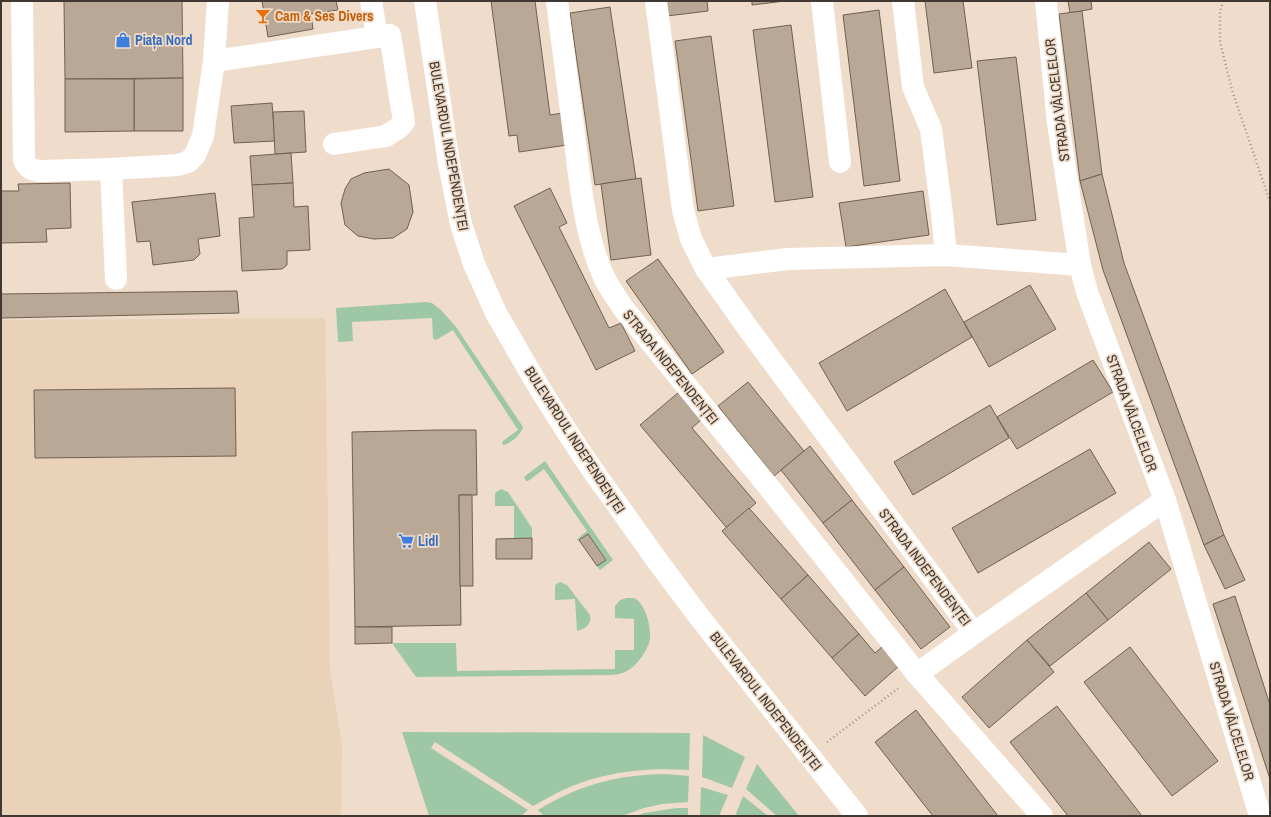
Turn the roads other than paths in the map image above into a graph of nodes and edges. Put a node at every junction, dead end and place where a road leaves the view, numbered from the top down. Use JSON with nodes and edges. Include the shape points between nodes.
{"nodes":[{"id":1,"x":22,"y":1,"type":"edge"},
{"id":2,"x":218,"y":1,"type":"edge"},
{"id":3,"x":371,"y":1,"type":"edge"},
{"id":4,"x":425,"y":1,"type":"edge"},
{"id":5,"x":557,"y":1,"type":"edge"},
{"id":6,"x":656,"y":1,"type":"edge"},
{"id":7,"x":822,"y":1,"type":"edge"},
{"id":8,"x":902,"y":1,"type":"edge"},
{"id":9,"x":1046,"y":1,"type":"edge"},
{"id":10,"x":377,"y":37,"type":"junction"},
{"id":11,"x":214,"y":62,"type":"junction"},
{"id":12,"x":334,"y":144,"type":"dead end"},
{"id":13,"x":840,"y":162,"type":"dead end"},
{"id":14,"x":111,"y":169,"type":"junction"},
{"id":15,"x":946,"y":255,"type":"junction"},
{"id":16,"x":1080,"y":265,"type":"junction"},
{"id":17,"x":706,"y":269,"type":"junction"},
{"id":18,"x":116,"y":279,"type":"dead end"},
{"id":19,"x":1165,"y":500,"type":"junction"},
{"id":20,"x":974,"y":632,"type":"junction"},
{"id":21,"x":917,"y":674,"type":"junction"},
{"id":22,"x":857,"y":816,"type":"edge"},
{"id":23,"x":1042,"y":816,"type":"edge"},
{"id":24,"x":1260,"y":816,"type":"edge"}],
"edges":[{"from":1,"to":14,"type":"street","via":[[26,165],[30,169],[40,170]]},
{"from":2,"to":11,"type":"street"},
{"from":3,"to":10,"type":"street"},
{"from":4,"to":22,"type":"street","name":"BULEVARDUL INDEPENDENȚEI","via":[[449,164],[461,224],[474,264],[496,313],[536,384],[589,465],[656,559]]},
{"from":5,"to":21,"type":"street","name":"STRADA INDEPENDENȚEI","via":[[583,202],[591,238],[604,277],[623,308]]},
{"from":6,"to":17,"type":"street","name":"STRADA INDEPENDENȚEI","via":[[683,210],[691,239]]},
{"from":7,"to":13,"type":"street"},
{"from":8,"to":15,"type":"street","via":[[913,87],[931,129]]},
{"from":9,"to":16,"type":"street","name":"STRADA VÂLCELELOR","via":[[1058,123]]},
{"from":10,"to":11,"type":"street"},
{"from":10,"to":12,"type":"street","via":[[390,35],[404,122],[386,136]]},
{"from":11,"to":14,"type":"street","via":[[203,136],[195,156],[188,162],[178,165]]},
{"from":14,"to":18,"type":"street"},
{"from":15,"to":16,"type":"street"},
{"from":15,"to":17,"type":"street","via":[[788,259]]},
{"from":16,"to":19,"type":"street","name":"STRADA VÂLCELELOR","via":[[1087,292]]},
{"from":17,"to":20,"type":"street","name":"STRADA INDEPENDENȚEI"},
{"from":19,"to":20,"type":"street","name":"STRADA INDEPENDENȚEI"},
{"from":19,"to":24,"type":"street","name":"STRADA VÂLCELELOR"},
{"from":20,"to":21,"type":"street","name":"STRADA INDEPENDENȚEI"},
{"from":21,"to":23,"type":"street","name":"STRADA INDEPENDENȚEI"}]}
